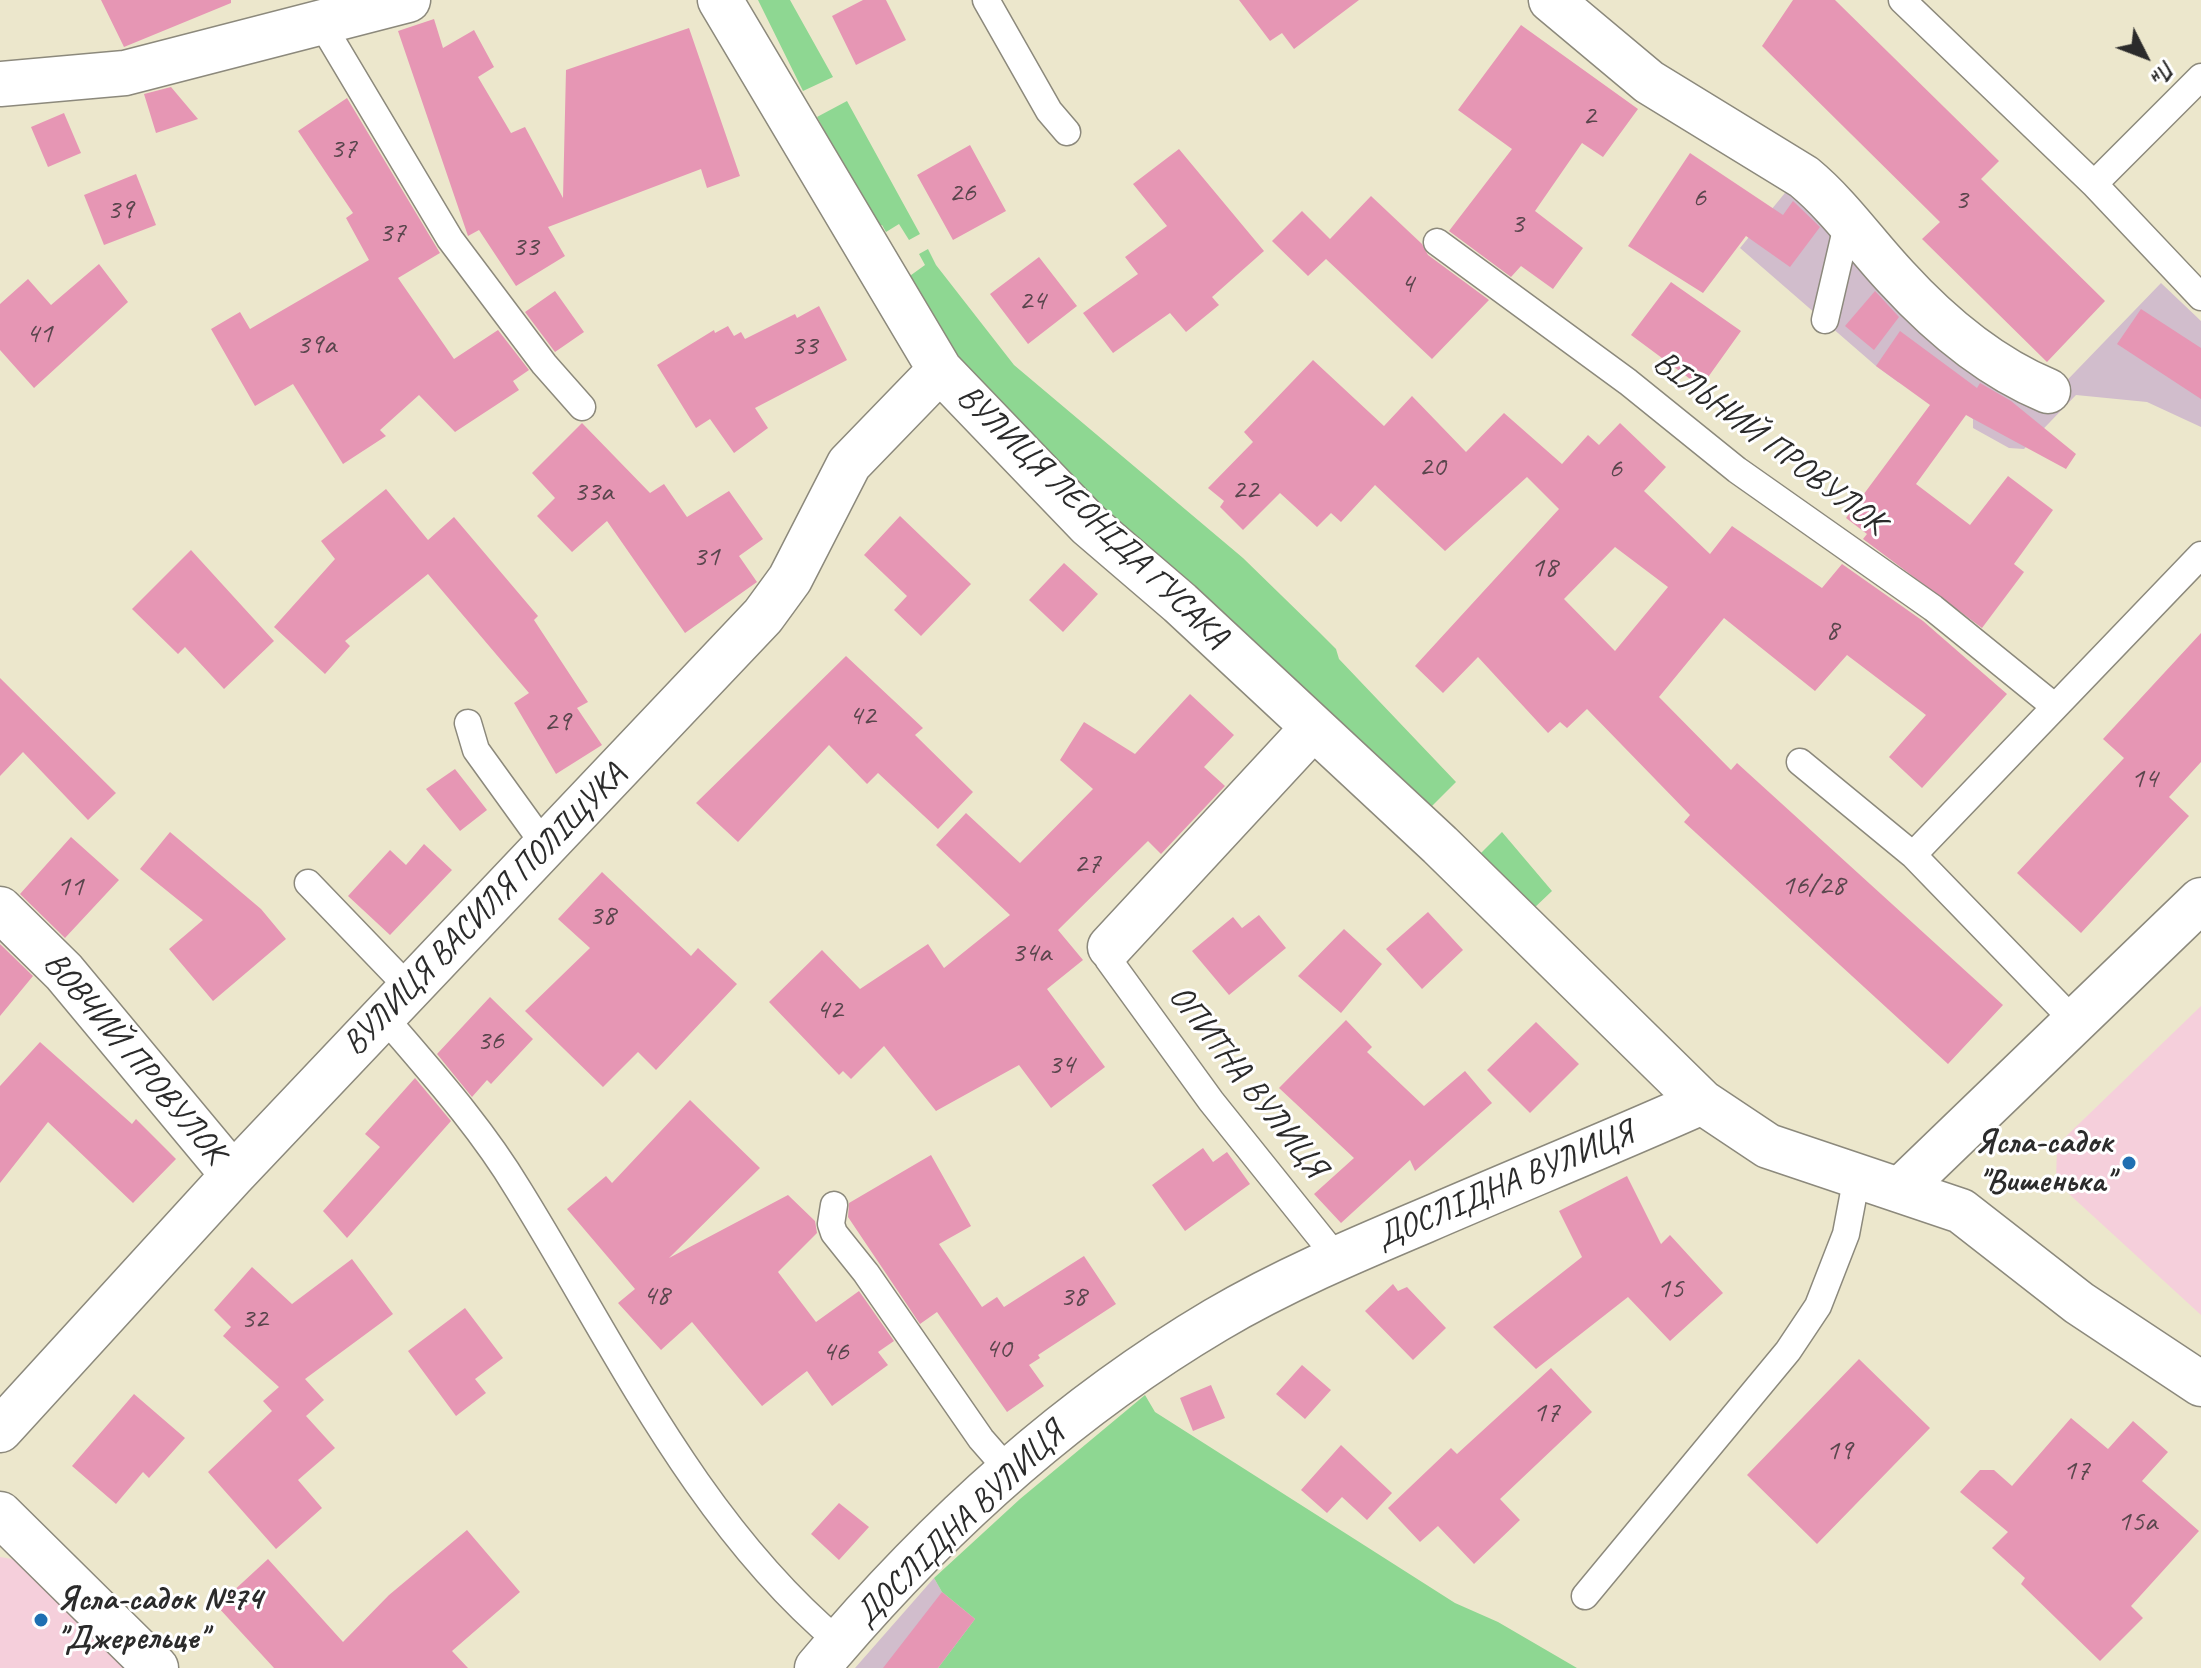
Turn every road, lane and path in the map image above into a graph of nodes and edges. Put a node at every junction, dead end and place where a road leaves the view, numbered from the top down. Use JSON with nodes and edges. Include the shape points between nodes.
{"nodes":[{"id":1,"x":408,"y":0,"type":"edge"},
{"id":2,"x":720,"y":0,"type":"edge"},
{"id":3,"x":986,"y":0,"type":"edge"},
{"id":4,"x":1551,"y":0,"type":"edge"},
{"id":5,"x":1902,"y":0,"type":"edge"},
{"id":6,"x":320,"y":21,"type":"junction"},
{"id":7,"x":2201,"y":77,"type":"edge"},
{"id":8,"x":0,"y":84,"type":"edge"},
{"id":9,"x":1067,"y":132,"type":"dead end"},
{"id":10,"x":2094,"y":184,"type":"junction"},
{"id":11,"x":1848,"y":221,"type":"junction"},
{"id":12,"x":1437,"y":242,"type":"dead end"},
{"id":13,"x":2201,"y":297,"type":"edge"},
{"id":14,"x":1825,"y":320,"type":"dead end"},
{"id":15,"x":940,"y":370,"type":"junction"},
{"id":16,"x":2048,"y":391,"type":"dead end"},
{"id":17,"x":582,"y":407,"type":"dead end"},
{"id":18,"x":2201,"y":555,"type":"edge"},
{"id":19,"x":2054,"y":706,"type":"junction"},
{"id":20,"x":468,"y":723,"type":"dead end"},
{"id":21,"x":1312,"y":729,"type":"junction"},
{"id":22,"x":1800,"y":762,"type":"dead end"},
{"id":23,"x":546,"y":847,"type":"junction"},
{"id":24,"x":1913,"y":855,"type":"junction"},
{"id":25,"x":308,"y":883,"type":"dead end"},
{"id":26,"x":2201,"y":900,"type":"edge"},
{"id":27,"x":0,"y":909,"type":"edge"},
{"id":28,"x":1110,"y":947,"type":"joint"},
{"id":29,"x":397,"y":1003,"type":"junction"},
{"id":30,"x":2074,"y":1021,"type":"junction"},
{"id":31,"x":1702,"y":1102,"type":"junction"},
{"id":32,"x":233,"y":1175,"type":"junction"},
{"id":33,"x":1857,"y":1176,"type":"junction"},
{"id":34,"x":1900,"y":1190,"type":"junction"},
{"id":35,"x":834,"y":1205,"type":"dead end"},
{"id":36,"x":1337,"y":1258,"type":"junction"},
{"id":37,"x":2201,"y":1384,"type":"edge"},
{"id":38,"x":0,"y":1430,"type":"edge"},
{"id":39,"x":1009,"y":1471,"type":"junction"},
{"id":40,"x":0,"y":1514,"type":"edge"},
{"id":41,"x":1585,"y":1596,"type":"dead end"},
{"id":42,"x":828,"y":1655,"type":"edge"},
{"id":43,"x":156,"y":1668,"type":"edge"}],
"edges":[{"from":1,"to":6,"type":"street"},
{"from":2,"to":15,"type":"street","name":"ВУЛИЦЯ ЛЕОНІДА ГУСАКА"},
{"from":3,"to":9,"type":"lane","via":[[1049,111]]},
{"from":4,"to":11,"type":"street","via":[[1649,82],[1804,177]]},
{"from":5,"to":10,"type":"lane"},
{"from":6,"to":8,"type":"street","via":[[125,73]]},
{"from":6,"to":17,"type":"lane","via":[[450,239]]},
{"from":7,"to":10,"type":"lane"},
{"from":10,"to":13,"type":"lane"},
{"from":11,"to":14,"type":"lane"},
{"from":11,"to":16,"type":"street","via":[[1898,279],[1953,329],[2012,376]]},
{"from":12,"to":19,"type":"lane","name":"ВІЛЬНИЙ ПРОВУЛОК","via":[[1628,382],[1737,470],[1933,608]]},
{"from":15,"to":21,"type":"street","name":"ВУЛИЦЯ ЛЕОНІДА ГУСАКА","via":[[1089,525]]},
{"from":15,"to":23,"type":"street","name":"ВУЛИЦЯ ВАСИЛЯ ПОЛІЩУКА","via":[[849,464],[778,598]]},
{"from":18,"to":19,"type":"lane"},
{"from":19,"to":24,"type":"lane"},
{"from":20,"to":23,"type":"lane","via":[[476,750]]},
{"from":21,"to":28,"type":"street"},
{"from":21,"to":31,"type":"street","name":"ВУЛИЦЯ ЛЕОНІДА ГУСАКА","via":[[1440,845]]},
{"from":22,"to":24,"type":"lane"},
{"from":23,"to":29,"type":"street","name":"ВУЛИЦЯ ВАСИЛЯ ПОЛІЩУКА"},
{"from":24,"to":30,"type":"lane"},
{"from":25,"to":29,"type":"lane"},
{"from":26,"to":30,"type":"street"},
{"from":27,"to":32,"type":"street","name":"ВОВЧИЙ ПРОВУЛОК","via":[[64,972]]},
{"from":28,"to":36,"type":"lane","name":"ОПИТНА ВУЛИЦЯ","via":[[1108,959],[1176,1053]]},
{"from":29,"to":32,"type":"street","name":"ВУЛИЦЯ ВАСИЛЯ ПОЛІЩУКА"},
{"from":29,"to":42,"type":"lane","via":[[450,1093],[517,1187],[644,1400],[725,1520]]},
{"from":30,"to":34,"type":"street"},
{"from":31,"to":33,"type":"street","via":[[1768,1146]]},
{"from":31,"to":36,"type":"street","name":"ДОСЛІДНА ВУЛИЦЯ"},
{"from":32,"to":38,"type":"street","name":"ВУЛИЦЯ ВАСИЛЯ ПОЛІЩУКА"},
{"from":33,"to":34,"type":"street"},
{"from":33,"to":41,"type":"lane","via":[[1846,1234],[1810,1317],[1770,1374]]},
{"from":34,"to":37,"type":"street","via":[[1961,1211],[2079,1303]]},
{"from":35,"to":39,"type":"lane","via":[[834,1233]]},
{"from":36,"to":39,"type":"street","name":"ДОСЛІДНА ВУЛИЦЯ","via":[[1217,1319],[1165,1352],[1111,1388]]},
{"from":39,"to":42,"type":"street","name":"ДОСЛІДНА ВУЛИЦЯ"},
{"from":40,"to":43,"type":"street"}]}
